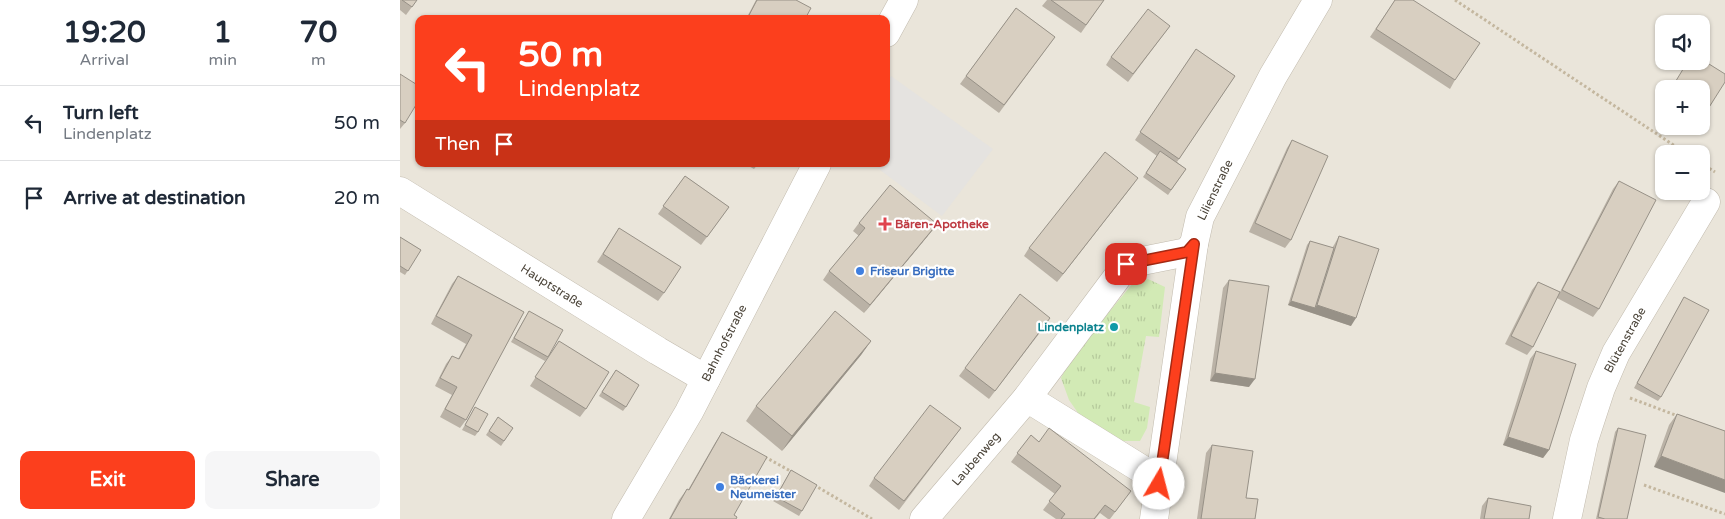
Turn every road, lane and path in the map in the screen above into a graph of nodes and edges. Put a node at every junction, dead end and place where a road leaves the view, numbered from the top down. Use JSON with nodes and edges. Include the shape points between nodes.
{"nodes":[{"id":1,"x":904,"y":0,"type":"edge"},
{"id":2,"x":1318,"y":0,"type":"edge"},
{"id":3,"x":1455,"y":0,"type":"edge"},
{"id":4,"x":890,"y":26,"type":"edge"},
{"id":5,"x":1673,"y":145,"type":"edge"},
{"id":6,"x":815,"y":167,"type":"edge"},
{"id":7,"x":400,"y":191,"type":"edge"},
{"id":8,"x":1706,"y":202,"type":"dead end"},
{"id":9,"x":1194,"y":244,"type":"junction"},
{"id":10,"x":706,"y":379,"type":"junction"},
{"id":11,"x":1601,"y":388,"type":"junction"},
{"id":12,"x":1028,"y":398,"type":"junction"},
{"id":13,"x":1678,"y":416,"type":"edge"},
{"id":14,"x":764,"y":456,"type":"edge"},
{"id":15,"x":797,"y":475,"type":"edge"},
{"id":16,"x":1159,"y":484,"type":"junction"},
{"id":17,"x":814,"y":485,"type":"edge"},
{"id":18,"x":1644,"y":485,"type":"dead end"},
{"id":19,"x":1725,"y":514,"type":"edge"},
{"id":20,"x":626,"y":519,"type":"edge"},
{"id":21,"x":872,"y":519,"type":"edge"},
{"id":22,"x":924,"y":519,"type":"edge"},
{"id":23,"x":1154,"y":519,"type":"edge"},
{"id":24,"x":1567,"y":519,"type":"edge"}],
"edges":[{"from":1,"to":4,"type":"street"},
{"from":2,"to":9,"type":"street","name":"Lilienstraße","via":[[1273,76],[1200,216]]},
{"from":3,"to":5,"type":"path"},
{"from":6,"to":10,"type":"street","name":"Bahnhofstraße"},
{"from":7,"to":10,"type":"street","name":"Hauptstraße"},
{"from":8,"to":11,"type":"street","name":"Blütenstraße","via":[[1616,353]]},
{"from":9,"to":12,"type":"street","via":[[1187,252],[1126,264]]},
{"from":9,"to":16,"type":"street","name":"Lilienstraße"},
{"from":10,"to":20,"type":"street","name":"Bahnhofstraße"},
{"from":11,"to":13,"type":"path"},
{"from":11,"to":24,"type":"street","name":"Blütenstraße","via":[[1584,440]]},
{"from":12,"to":16,"type":"street","via":[[1151,475]]},
{"from":12,"to":22,"type":"street","name":"Laubenweg"},
{"from":14,"to":15,"type":"path"},
{"from":16,"to":23,"type":"street","name":"Lilienstraße"},
{"from":17,"to":21,"type":"path"},
{"from":18,"to":19,"type":"path"}]}
